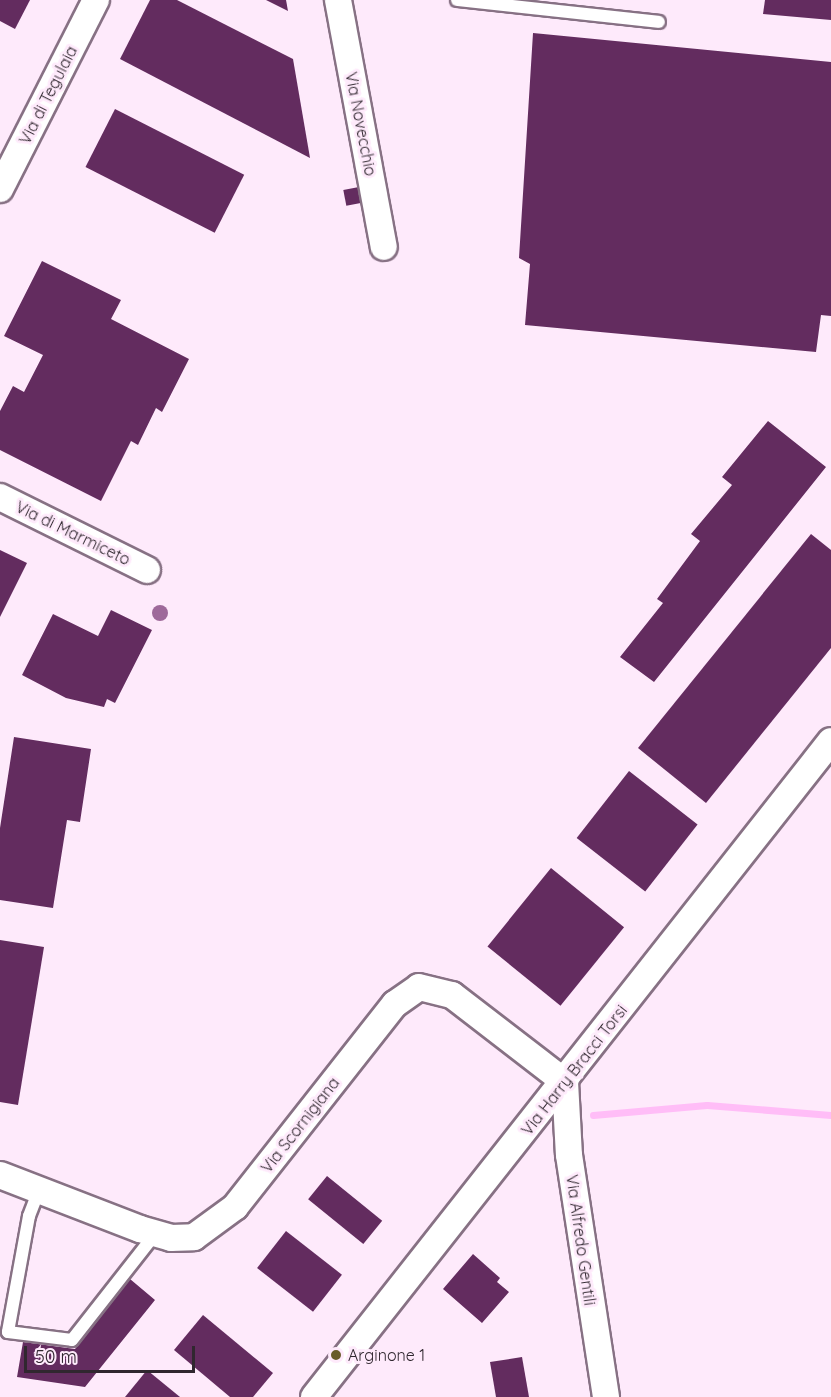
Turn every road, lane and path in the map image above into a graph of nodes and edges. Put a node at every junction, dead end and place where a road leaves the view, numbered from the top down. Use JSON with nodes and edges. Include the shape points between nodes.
{"nodes":[{"id":1,"x":96,"y":0,"type":"edge"},
{"id":2,"x":338,"y":0,"type":"edge"},
{"id":3,"x":457,"y":0,"type":"edge"},
{"id":4,"x":659,"y":22,"type":"dead end"},
{"id":5,"x":0,"y":189,"type":"edge"},
{"id":6,"x":384,"y":247,"type":"dead end"},
{"id":7,"x":0,"y":497,"type":"edge"},
{"id":8,"x":147,"y":570,"type":"dead end"},
{"id":9,"x":831,"y":741,"type":"edge"},
{"id":10,"x":565,"y":1082,"type":"junction"},
{"id":11,"x":0,"y":1175,"type":"edge"},
{"id":12,"x":39,"y":1190,"type":"junction"},
{"id":13,"x":156,"y":1233,"type":"junction"},
{"id":14,"x":314,"y":1397,"type":"edge"},
{"id":15,"x":606,"y":1397,"type":"edge"}],
"edges":[{"from":1,"to":5,"type":"street","name":"Via di Tegulaia"},
{"from":2,"to":6,"type":"street","name":"Via Novecchio"},
{"from":3,"to":4,"type":"lane"},
{"from":7,"to":8,"type":"street","name":"Via di Marmiceto"},
{"from":9,"to":10,"type":"street","name":"Via Harry Bracci Torsi"},
{"from":10,"to":13,"type":"street","name":"Via Scornigiana","via":[[452,995],[419,987],[395,1004],[223,1218],[194,1237]]},
{"from":10,"to":14,"type":"street","name":"Via Harry Bracci Torsi"},
{"from":10,"to":15,"type":"street","name":"Via Alfredo Gentili","via":[[570,1166]]},
{"from":11,"to":12,"type":"street","name":"Via Scornigiana"},
{"from":12,"to":13,"type":"street","name":"Via Scornigiana"},
{"from":12,"to":13,"type":"lane","via":[[29,1216],[8,1332],[72,1340]]}]}
